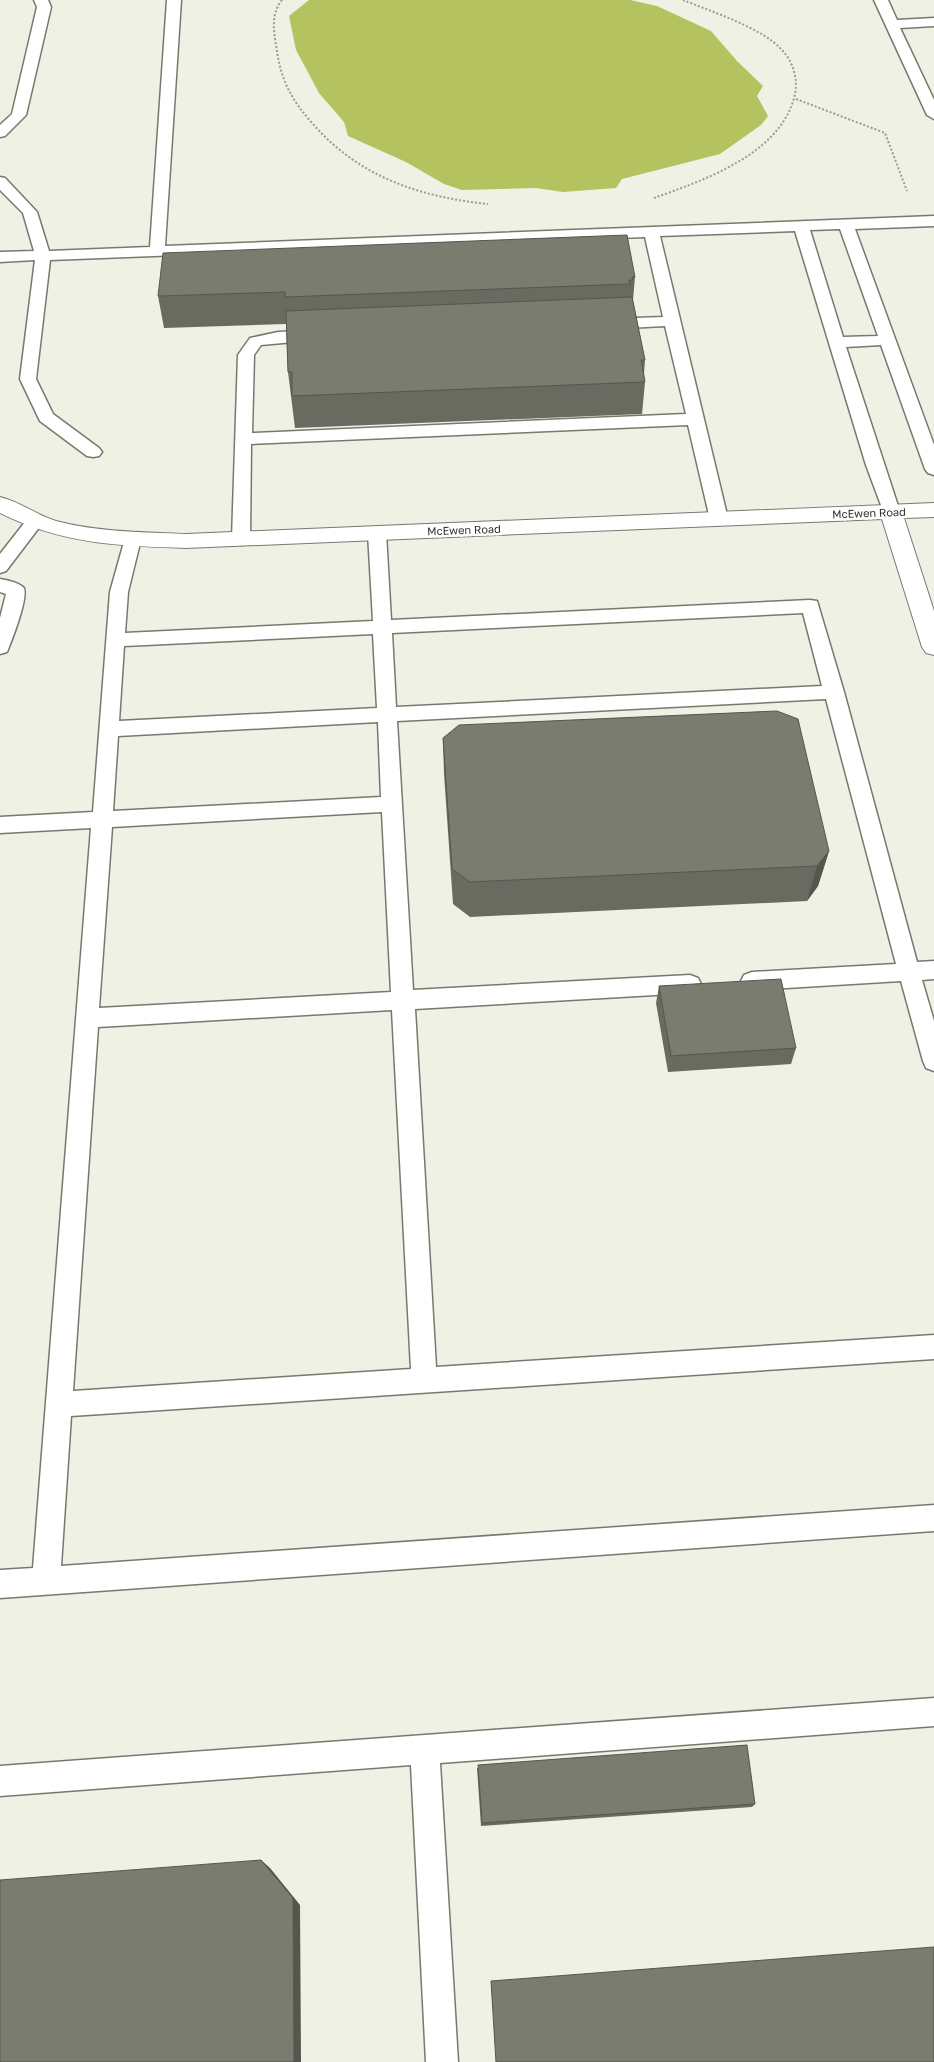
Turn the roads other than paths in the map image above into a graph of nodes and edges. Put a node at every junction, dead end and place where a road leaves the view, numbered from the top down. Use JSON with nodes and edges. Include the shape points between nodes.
{"nodes":[{"id":1,"x":41,"y":0,"type":"edge"},
{"id":2,"x":174,"y":0,"type":"edge"},
{"id":3,"x":881,"y":0,"type":"edge"},
{"id":4,"x":934,"y":22,"type":"edge"},
{"id":5,"x":892,"y":24,"type":"junction"},
{"id":6,"x":934,"y":115,"type":"edge"},
{"id":7,"x":0,"y":133,"type":"edge"},
{"id":8,"x":0,"y":181,"type":"edge"},
{"id":9,"x":934,"y":221,"type":"edge"},
{"id":10,"x":846,"y":224,"type":"junction"},
{"id":11,"x":801,"y":226,"type":"junction"},
{"id":12,"x":651,"y":232,"type":"junction"},
{"id":13,"x":158,"y":251,"type":"junction"},
{"id":14,"x":42,"y":256,"type":"junction"},
{"id":15,"x":0,"y":257,"type":"edge"},
{"id":16,"x":672,"y":321,"type":"junction"},
{"id":17,"x":593,"y":324,"type":"edge"},
{"id":18,"x":328,"y":335,"type":"edge"},
{"id":19,"x":887,"y":340,"type":"junction"},
{"id":20,"x":838,"y":342,"type":"junction"},
{"id":21,"x":695,"y":419,"type":"junction"},
{"id":22,"x":243,"y":438,"type":"junction"},
{"id":23,"x":93,"y":452,"type":"dead end"},
{"id":24,"x":934,"y":470,"type":"edge"},
{"id":25,"x":0,"y":504,"type":"edge"},
{"id":26,"x":934,"y":510,"type":"edge"},
{"id":27,"x":891,"y":512,"type":"junction"},
{"id":28,"x":719,"y":519,"type":"junction"},
{"id":29,"x":35,"y":521,"type":"junction"},
{"id":30,"x":377,"y":533,"type":"junction"},
{"id":31,"x":132,"y":538,"type":"junction"},
{"id":32,"x":241,"y":539,"type":"junction"},
{"id":33,"x":0,"y":566,"type":"edge"},
{"id":34,"x":0,"y":585,"type":"edge"},
{"id":35,"x":382,"y":627,"type":"junction"},
{"id":36,"x":115,"y":640,"type":"junction"},
{"id":37,"x":0,"y":647,"type":"edge"},
{"id":38,"x":934,"y":647,"type":"edge"},
{"id":39,"x":834,"y":692,"type":"junction"},
{"id":40,"x":387,"y":715,"type":"junction"},
{"id":41,"x":108,"y":729,"type":"junction"},
{"id":42,"x":392,"y":804,"type":"junction"},
{"id":43,"x":102,"y":820,"type":"junction"},
{"id":44,"x":0,"y":825,"type":"edge"},
{"id":45,"x":934,"y":970,"type":"edge"},
{"id":46,"x":909,"y":972,"type":"junction"},
{"id":47,"x":403,"y":1000,"type":"junction"},
{"id":48,"x":87,"y":1018,"type":"junction"},
{"id":49,"x":934,"y":1060,"type":"edge"},
{"id":50,"x":934,"y":1347,"type":"edge"},
{"id":51,"x":424,"y":1380,"type":"junction"},
{"id":52,"x":58,"y":1404,"type":"junction"},
{"id":53,"x":934,"y":1518,"type":"edge"},
{"id":54,"x":46,"y":1581,"type":"junction"},
{"id":55,"x":0,"y":1584,"type":"edge"},
{"id":56,"x":934,"y":1712,"type":"edge"},
{"id":57,"x":425,"y":1751,"type":"junction"},
{"id":58,"x":0,"y":1781,"type":"edge"},
{"id":59,"x":442,"y":2062,"type":"edge"}],
"edges":[{"from":1,"to":7,"type":"lane","via":[[44,7],[19,115]]},
{"from":2,"to":13,"type":"lane"},
{"from":3,"to":5,"type":"lane"},
{"from":4,"to":5,"type":"lane"},
{"from":5,"to":6,"type":"lane"},
{"from":8,"to":14,"type":"lane","via":[[30,212]]},
{"from":9,"to":10,"type":"lane"},
{"from":10,"to":11,"type":"lane"},
{"from":10,"to":19,"type":"lane"},
{"from":11,"to":12,"type":"lane"},
{"from":11,"to":20,"type":"lane"},
{"from":12,"to":13,"type":"lane"},
{"from":12,"to":16,"type":"lane"},
{"from":13,"to":14,"type":"lane"},
{"from":14,"to":15,"type":"lane"},
{"from":14,"to":23,"type":"lane","via":[[28,379],[46,417]]},
{"from":16,"to":17,"type":"lane"},
{"from":16,"to":21,"type":"lane"},
{"from":18,"to":22,"type":"lane","via":[[256,341],[246,355]]},
{"from":19,"to":20,"type":"lane"},
{"from":19,"to":24,"type":"lane"},
{"from":20,"to":27,"type":"lane"},
{"from":21,"to":22,"type":"lane"},
{"from":21,"to":28,"type":"lane"},
{"from":22,"to":32,"type":"lane"},
{"from":25,"to":29,"type":"street","name":"McEwen Road"},
{"from":26,"to":27,"type":"street","name":"McEwen Road"},
{"from":27,"to":28,"type":"street","name":"McEwen Road"},
{"from":27,"to":38,"type":"street"},
{"from":28,"to":30,"type":"street","name":"McEwen Road"},
{"from":29,"to":31,"type":"street","name":"McEwen Road","via":[[84,533]]},
{"from":29,"to":33,"type":"lane"},
{"from":30,"to":32,"type":"street","name":"McEwen Road"},
{"from":30,"to":35,"type":"lane"},
{"from":31,"to":32,"type":"street","name":"McEwen Road","via":[[186,541]]},
{"from":31,"to":36,"type":"lane","via":[[119,592]]},
{"from":34,"to":37,"type":"lane","via":[[16,590]]},
{"from":35,"to":36,"type":"lane"},
{"from":35,"to":39,"type":"lane","via":[[810,606]]},
{"from":35,"to":40,"type":"lane"},
{"from":36,"to":41,"type":"lane"},
{"from":39,"to":40,"type":"lane"},
{"from":39,"to":46,"type":"lane"},
{"from":40,"to":41,"type":"lane"},
{"from":40,"to":42,"type":"lane"},
{"from":41,"to":43,"type":"lane"},
{"from":42,"to":43,"type":"lane"},
{"from":42,"to":47,"type":"lane"},
{"from":43,"to":44,"type":"lane"},
{"from":43,"to":48,"type":"lane"},
{"from":45,"to":46,"type":"lane"},
{"from":46,"to":47,"type":"lane"},
{"from":46,"to":49,"type":"lane"},
{"from":47,"to":48,"type":"lane"},
{"from":47,"to":51,"type":"lane"},
{"from":48,"to":52,"type":"lane"},
{"from":50,"to":51,"type":"lane"},
{"from":51,"to":52,"type":"lane"},
{"from":52,"to":54,"type":"lane"},
{"from":53,"to":54,"type":"lane"},
{"from":54,"to":55,"type":"lane"},
{"from":56,"to":57,"type":"lane"},
{"from":57,"to":58,"type":"lane"},
{"from":57,"to":59,"type":"lane"}]}
